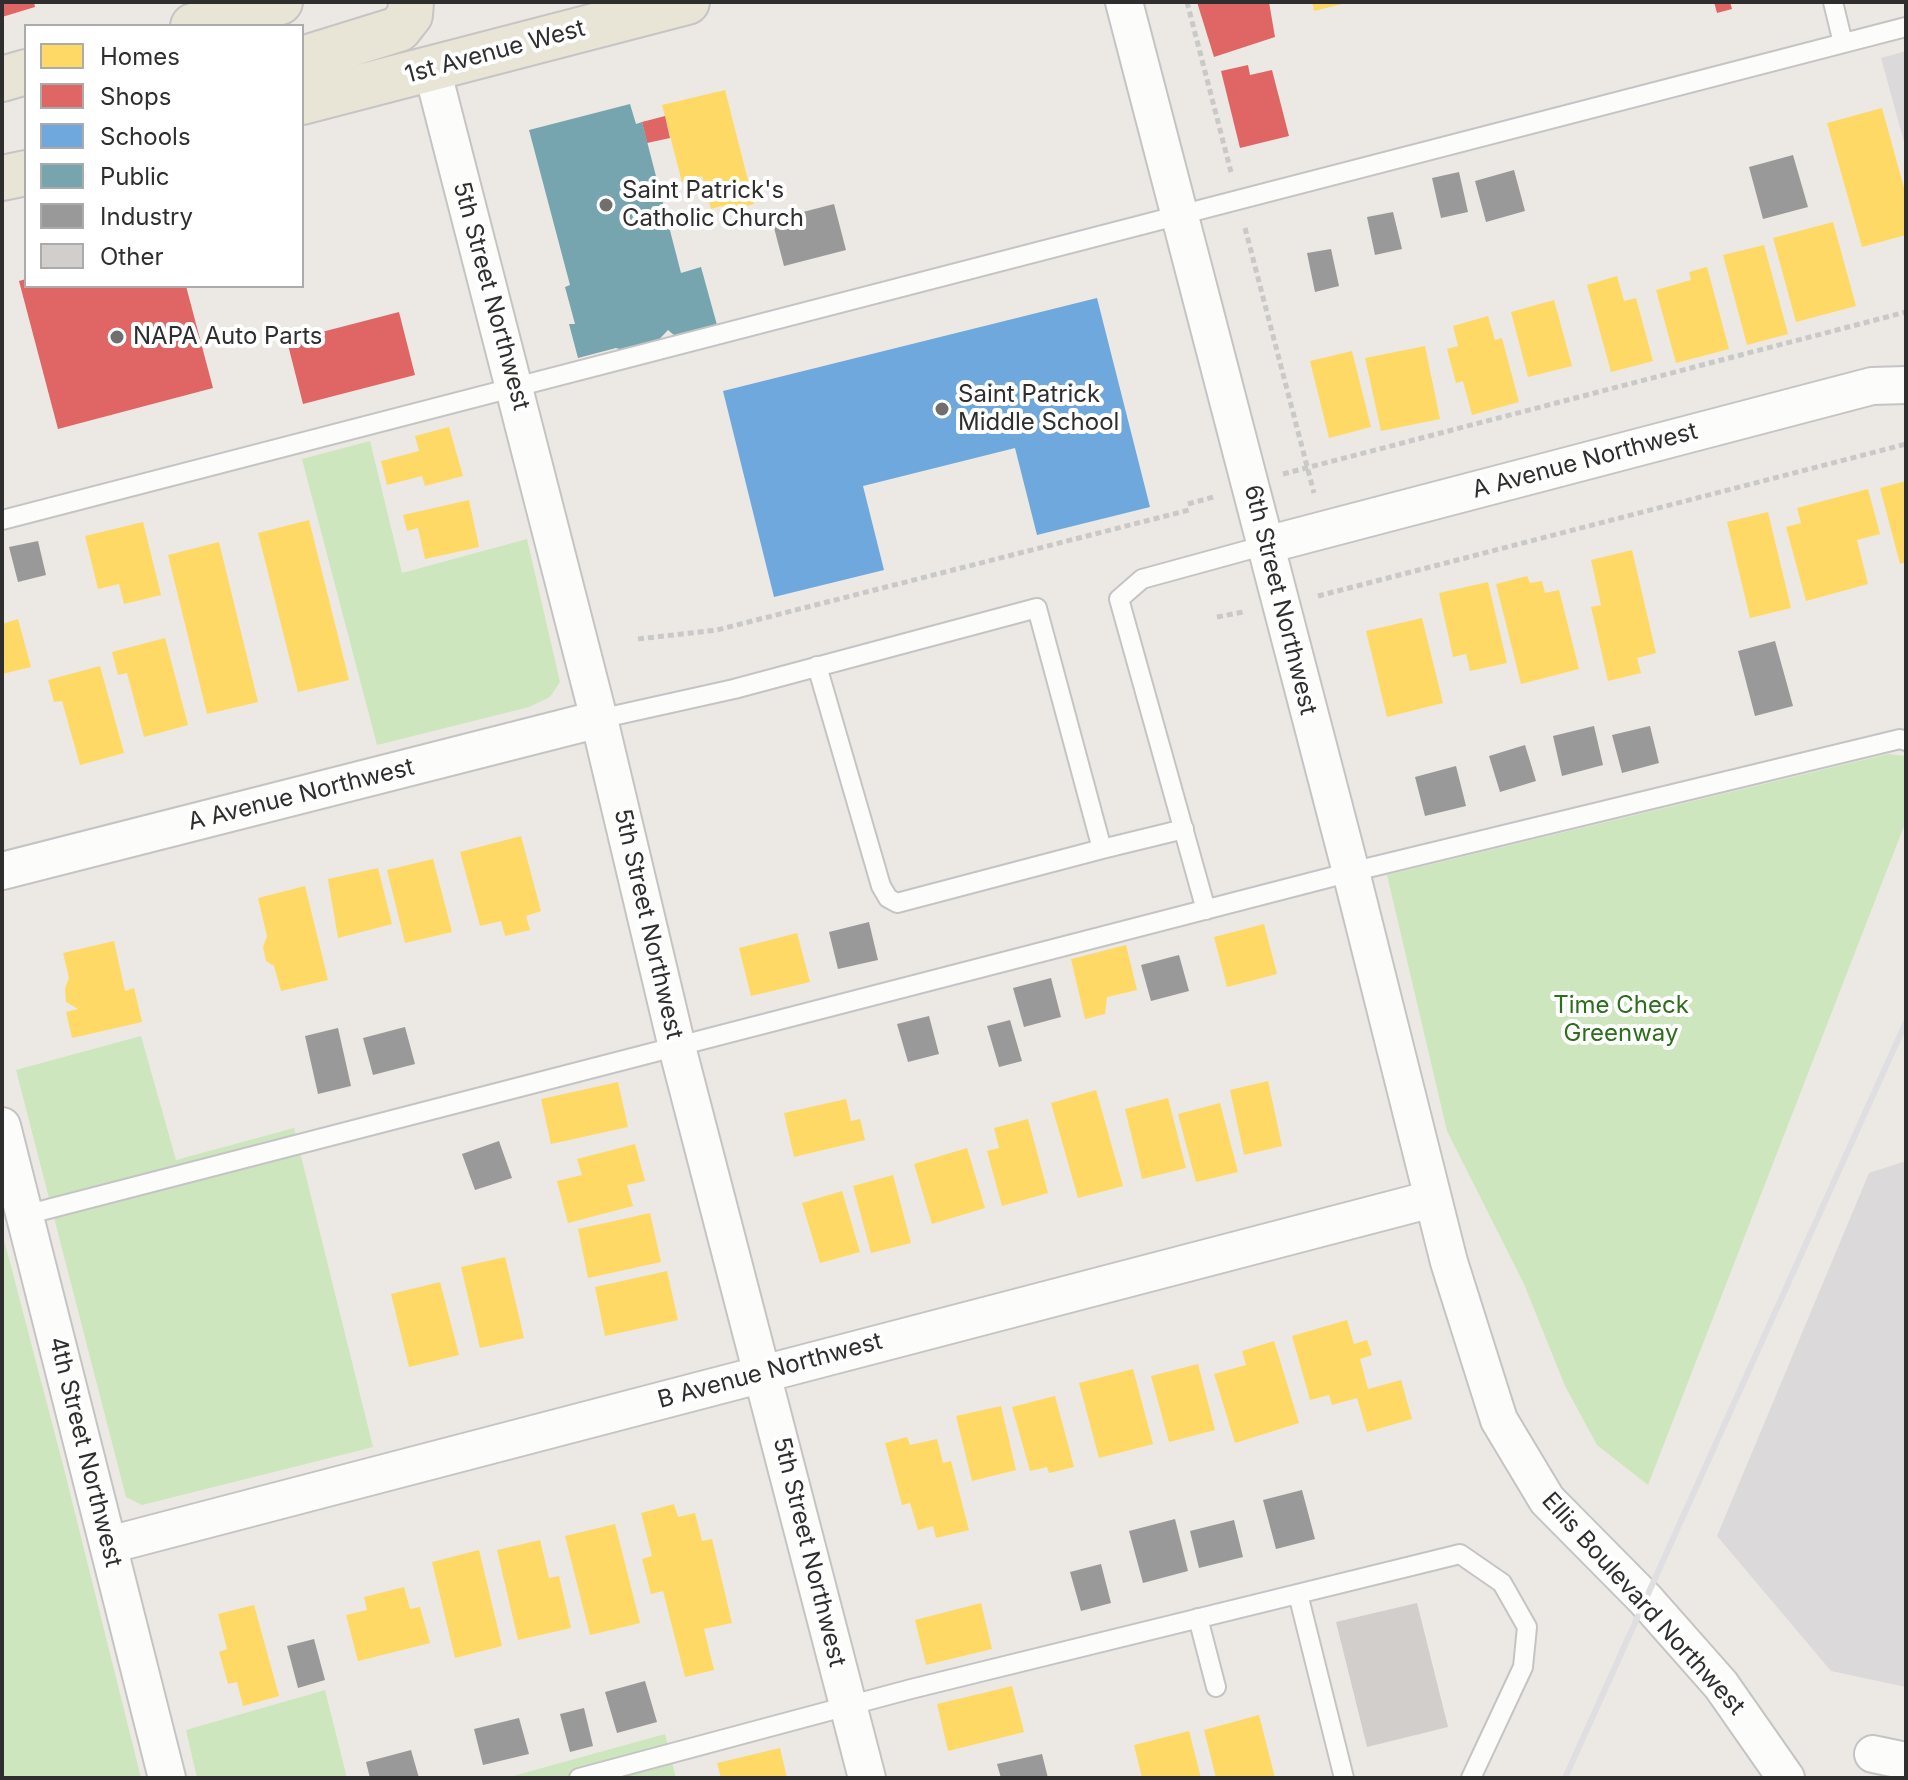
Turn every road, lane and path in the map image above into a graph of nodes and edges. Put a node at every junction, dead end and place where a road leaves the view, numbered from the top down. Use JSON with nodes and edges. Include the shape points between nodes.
{"nodes":[{"id":1,"x":280,"y":2,"type":"edge"},
{"id":2,"x":411,"y":2,"type":"edge"},
{"id":3,"x":687,"y":2,"type":"edge"},
{"id":4,"x":1124,"y":2,"type":"edge"},
{"id":5,"x":1187,"y":2,"type":"edge"},
{"id":6,"x":1833,"y":2,"type":"edge"},
{"id":7,"x":200,"y":24,"type":"edge"},
{"id":8,"x":1906,"y":27,"type":"edge"},
{"id":9,"x":1843,"y":43,"type":"junction"},
{"id":10,"x":304,"y":59,"type":"edge"},
{"id":11,"x":432,"y":69,"type":"junction"},
{"id":12,"x":24,"y":73,"type":"edge"},
{"id":13,"x":2,"y":79,"type":"edge"},
{"id":14,"x":304,"y":101,"type":"edge"},
{"id":15,"x":24,"y":173,"type":"edge"},
{"id":16,"x":2,"y":178,"type":"edge"},
{"id":17,"x":1238,"y":201,"type":"junction"},
{"id":18,"x":1181,"y":216,"type":"junction"},
{"id":19,"x":1906,"y":312,"type":"edge"},
{"id":20,"x":1906,"y":385,"type":"edge"},
{"id":21,"x":515,"y":387,"type":"junction"},
{"id":22,"x":1906,"y":444,"type":"edge"},
{"id":23,"x":1308,"y":468,"type":"junction"},
{"id":24,"x":1279,"y":476,"type":"dead end"},
{"id":25,"x":1222,"y":495,"type":"dead end"},
{"id":26,"x":1317,"y":502,"type":"dead end"},
{"id":27,"x":2,"y":520,"type":"edge"},
{"id":28,"x":1266,"y":545,"type":"junction"},
{"id":29,"x":1313,"y":597,"type":"dead end"},
{"id":30,"x":1251,"y":610,"type":"dead end"},
{"id":31,"x":1217,"y":617,"type":"dead end"},
{"id":32,"x":638,"y":639,"type":"dead end"},
{"id":33,"x":817,"y":666,"type":"junction"},
{"id":34,"x":599,"y":719,"type":"junction"},
{"id":35,"x":1906,"y":741,"type":"edge"},
{"id":36,"x":1184,"y":829,"type":"junction"},
{"id":37,"x":1102,"y":849,"type":"junction"},
{"id":38,"x":2,"y":871,"type":"edge"},
{"id":39,"x":1351,"y":872,"type":"junction"},
{"id":40,"x":1206,"y":910,"type":"junction"},
{"id":41,"x":677,"y":1047,"type":"junction"},
{"id":42,"x":2,"y":1126,"type":"edge"},
{"id":43,"x":1432,"y":1199,"type":"junction"},
{"id":44,"x":25,"y":1215,"type":"junction"},
{"id":45,"x":763,"y":1372,"type":"junction"},
{"id":46,"x":109,"y":1545,"type":"junction"},
{"id":47,"x":1298,"y":1594,"type":"junction"},
{"id":48,"x":1198,"y":1618,"type":"junction"},
{"id":49,"x":1216,"y":1687,"type":"dead end"},
{"id":50,"x":848,"y":1706,"type":"junction"},
{"id":51,"x":167,"y":1778,"type":"edge"},
{"id":52,"x":579,"y":1778,"type":"edge"},
{"id":53,"x":867,"y":1778,"type":"edge"},
{"id":54,"x":1344,"y":1778,"type":"edge"},
{"id":55,"x":1471,"y":1778,"type":"edge"},
{"id":56,"x":1786,"y":1778,"type":"edge"}],
"edges":[{"from":1,"to":7,"type":"main road"},
{"from":2,"to":10,"type":"main road","via":[[410,15],[399,29]]},
{"from":3,"to":11,"type":"main road","name":"1st Avenue West"},
{"from":4,"to":18,"type":"street","name":"6th Street Northwest"},
{"from":5,"to":17,"type":"path"},
{"from":6,"to":9,"type":"lane"},
{"from":8,"to":9,"type":"lane"},
{"from":9,"to":17,"type":"lane"},
{"from":11,"to":14,"type":"main road","name":"1st Avenue West"},
{"from":11,"to":21,"type":"street","name":"5th Street Northwest"},
{"from":12,"to":13,"type":"main road"},
{"from":15,"to":16,"type":"main road"},
{"from":17,"to":18,"type":"lane"},
{"from":17,"to":23,"type":"path"},
{"from":18,"to":21,"type":"lane"},
{"from":18,"to":28,"type":"street","name":"6th Street Northwest"},
{"from":19,"to":23,"type":"path"},
{"from":20,"to":28,"type":"street","name":"A Avenue Northwest","via":[[1872,386]]},
{"from":21,"to":27,"type":"lane"},
{"from":21,"to":34,"type":"street","name":"5th Street Northwest"},
{"from":22,"to":29,"type":"path"},
{"from":23,"to":24,"type":"path"},
{"from":23,"to":26,"type":"path"},
{"from":25,"to":32,"type":"path","via":[[717,630]]},
{"from":28,"to":36,"type":"lane","via":[[1142,579],[1119,599]]},
{"from":28,"to":39,"type":"street","name":"6th Street Northwest"},
{"from":30,"to":31,"type":"path"},
{"from":33,"to":34,"type":"lane"},
{"from":33,"to":37,"type":"lane","via":[[888,898],[897,903]]},
{"from":33,"to":37,"type":"lane","via":[[1037,608]]},
{"from":34,"to":38,"type":"street","name":"A Avenue Northwest"},
{"from":34,"to":41,"type":"street","name":"5th Street Northwest"},
{"from":35,"to":39,"type":"lane"},
{"from":36,"to":37,"type":"lane"},
{"from":36,"to":40,"type":"lane"},
{"from":39,"to":40,"type":"lane"},
{"from":39,"to":43,"type":"street","name":"6th Street Northwest"},
{"from":40,"to":41,"type":"lane"},
{"from":41,"to":44,"type":"lane"},
{"from":41,"to":45,"type":"street","name":"5th Street Northwest"},
{"from":42,"to":44,"type":"street","name":"4th Street Northwest"},
{"from":43,"to":45,"type":"street","name":"B Avenue Northwest"},
{"from":43,"to":56,"type":"street","name":"Ellis Boulevard Northwest","via":[[1499,1420],[1547,1500],[1721,1685]]},
{"from":44,"to":46,"type":"street","name":"4th Street Northwest"},
{"from":45,"to":46,"type":"street","name":"B Avenue Northwest"},
{"from":45,"to":50,"type":"street","name":"5th Street Northwest"},
{"from":46,"to":51,"type":"street","name":"4th Street Northwest"},
{"from":47,"to":48,"type":"lane"},
{"from":47,"to":54,"type":"lane"},
{"from":47,"to":55,"type":"lane","via":[[1460,1554],[1502,1583],[1527,1627],[1523,1667]]},
{"from":48,"to":49,"type":"lane"},
{"from":48,"to":50,"type":"lane"},
{"from":50,"to":52,"type":"lane"},
{"from":50,"to":53,"type":"street","name":"5th Street Northwest"}]}
